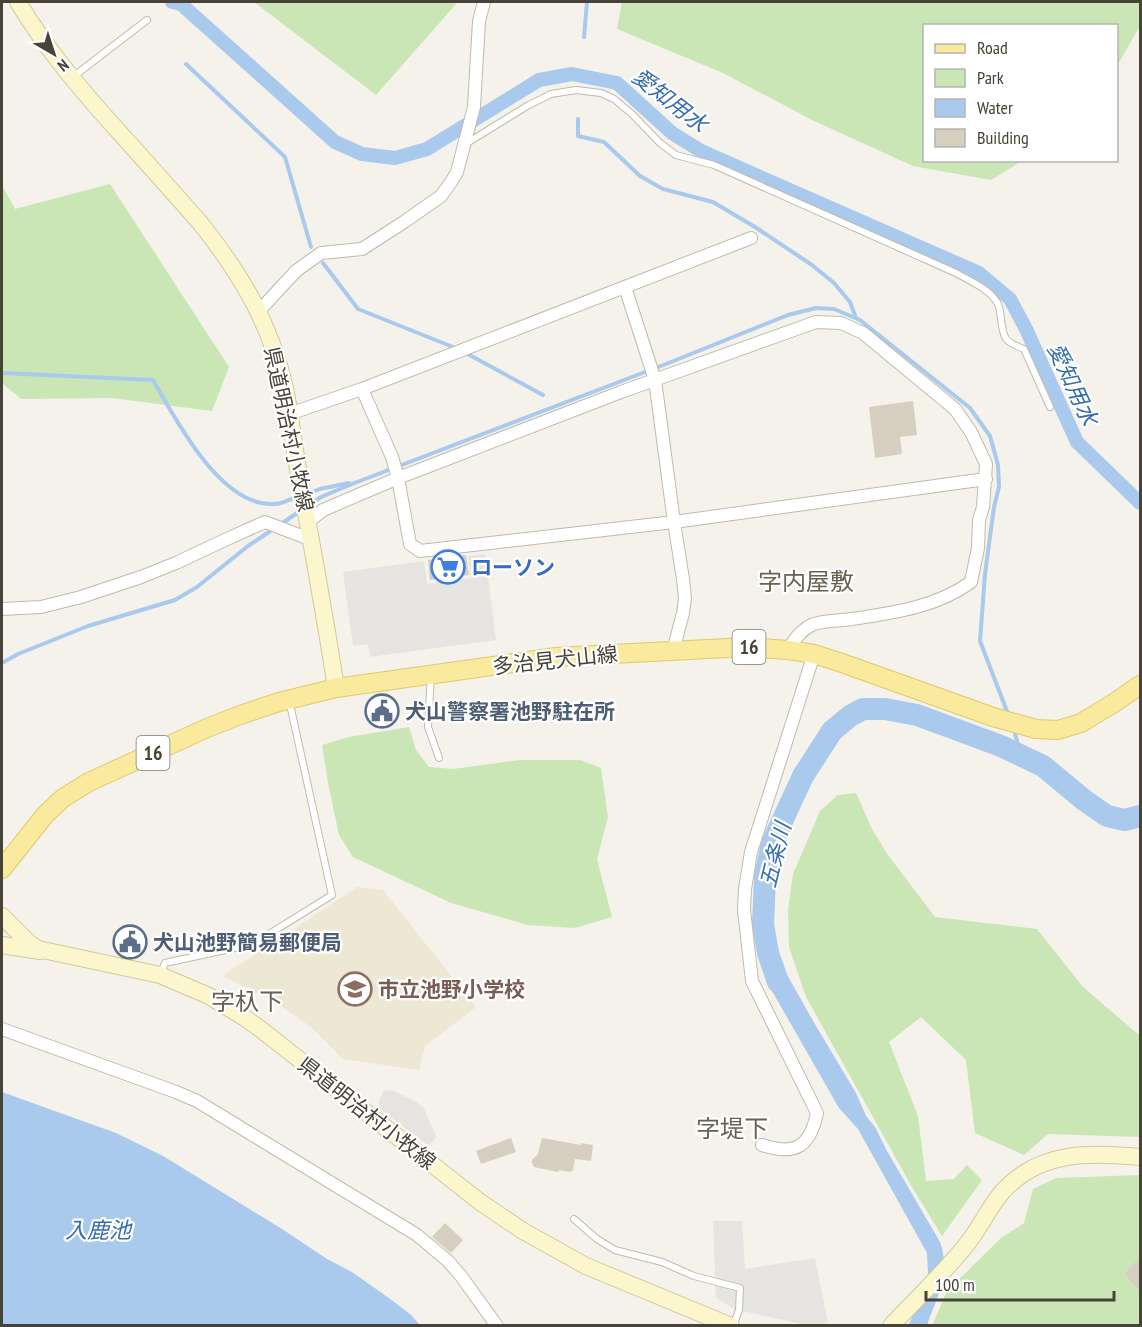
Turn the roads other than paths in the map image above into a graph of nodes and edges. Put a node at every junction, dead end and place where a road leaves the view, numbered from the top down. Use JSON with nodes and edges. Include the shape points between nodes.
{"nodes":[{"id":1,"x":18,"y":2,"type":"edge"},
{"id":2,"x":484,"y":2,"type":"edge"},
{"id":3,"x":147,"y":20,"type":"dead end"},
{"id":4,"x":72,"y":78,"type":"junction"},
{"id":5,"x":465,"y":140,"type":"junction"},
{"id":6,"x":750,"y":238,"type":"dead end"},
{"id":7,"x":625,"y":286,"type":"junction"},
{"id":8,"x":259,"y":311,"type":"junction"},
{"id":9,"x":655,"y":379,"type":"junction"},
{"id":10,"x":362,"y":389,"type":"junction"},
{"id":11,"x":1050,"y":407,"type":"dead end"},
{"id":12,"x":289,"y":414,"type":"junction"},
{"id":13,"x":397,"y":477,"type":"junction"},
{"id":14,"x":986,"y":479,"type":"junction"},
{"id":15,"x":308,"y":520,"type":"junction"},
{"id":16,"x":674,"y":522,"type":"junction"},
{"id":17,"x":312,"y":540,"type":"junction"},
{"id":18,"x":2,"y":609,"type":"edge"},
{"id":19,"x":788,"y":650,"type":"junction"},
{"id":20,"x":673,"y":651,"type":"junction"},
{"id":21,"x":814,"y":654,"type":"junction"},
{"id":22,"x":431,"y":675,"type":"junction"},
{"id":23,"x":1140,"y":685,"type":"edge"},
{"id":24,"x":336,"y":688,"type":"junction"},
{"id":25,"x":289,"y":700,"type":"junction"},
{"id":26,"x":439,"y":758,"type":"dead end"},
{"id":27,"x":2,"y":869,"type":"edge"},
{"id":28,"x":2,"y":916,"type":"edge"},
{"id":29,"x":2,"y":945,"type":"edge"},
{"id":30,"x":44,"y":951,"type":"junction"},
{"id":31,"x":160,"y":975,"type":"junction"},
{"id":32,"x":2,"y":1029,"type":"edge"},
{"id":33,"x":762,"y":1145,"type":"dead end"},
{"id":34,"x":1140,"y":1157,"type":"edge"},
{"id":35,"x":574,"y":1219,"type":"dead end"},
{"id":36,"x":497,"y":1326,"type":"edge"},
{"id":37,"x":732,"y":1326,"type":"edge"},
{"id":38,"x":891,"y":1326,"type":"edge"}],
"edges":[{"from":1,"to":4,"type":"main road","name":"県道明治村小牧線"},
{"from":2,"to":5,"type":"street","via":[[479,21],[474,107]]},
{"from":3,"to":4,"type":"lane"},
{"from":4,"to":8,"type":"main road","name":"県道明治村小牧線","via":[[201,224],[232,265]]},
{"from":5,"to":8,"type":"street","via":[[457,172],[441,196],[362,249],[321,253],[296,271]]},
{"from":5,"to":11,"type":"lane","via":[[550,94],[576,90],[601,93],[633,114],[676,155],[714,165],[977,284],[999,306],[1005,339],[1024,348]]},
{"from":6,"to":7,"type":"street"},
{"from":7,"to":9,"type":"street"},
{"from":7,"to":10,"type":"street"},
{"from":8,"to":12,"type":"main road","name":"県道明治村小牧線","via":[[278,363]]},
{"from":9,"to":13,"type":"street"},
{"from":9,"to":14,"type":"street","via":[[816,322],[841,323],[863,333],[956,409],[986,464]]},
{"from":9,"to":16,"type":"street"},
{"from":10,"to":12,"type":"street"},
{"from":10,"to":13,"type":"street"},
{"from":12,"to":15,"type":"main road","name":"県道明治村小牧線"},
{"from":13,"to":15,"type":"street"},
{"from":13,"to":16,"type":"street","via":[[410,544],[420,551]]},
{"from":14,"to":16,"type":"street"},
{"from":14,"to":19,"type":"street","via":[[971,582],[957,592],[890,614],[815,623],[799,633]]},
{"from":15,"to":17,"type":"main road","name":"県道明治村小牧線"},
{"from":16,"to":20,"type":"street","via":[[685,598]]},
{"from":17,"to":18,"type":"street","via":[[265,522],[176,563],[81,597],[41,608]]},
{"from":17,"to":24,"type":"main road","name":"県道明治村小牧線"},
{"from":19,"to":20,"type":"main road","name":"多治見犬山線","number":"16","via":[[746,647]]},
{"from":19,"to":21,"type":"main road","name":"多治見犬山線","number":"16"},
{"from":20,"to":22,"type":"main road","name":"多治見犬山線","number":"16","via":[[556,657]]},
{"from":21,"to":23,"type":"main road","name":"多治見犬山線","number":"16","via":[[1036,729],[1058,730],[1081,723]]},
{"from":21,"to":33,"type":"street","via":[[750,852],[744,910],[752,981],[817,1113],[802,1145],[777,1150]]},
{"from":22,"to":24,"type":"main road","name":"多治見犬山線","number":"16"},
{"from":22,"to":26,"type":"lane","via":[[428,727]]},
{"from":24,"to":25,"type":"main road","name":"多治見犬山線","number":"16"},
{"from":25,"to":27,"type":"main road","name":"多治見犬山線","number":"16","via":[[207,728],[89,782],[45,815]]},
{"from":25,"to":31,"type":"lane","via":[[332,895],[253,944],[165,963]]},
{"from":28,"to":30,"type":"main road","name":"県道明治村小牧線","via":[[28,942]]},
{"from":29,"to":30,"type":"main road"},
{"from":30,"to":31,"type":"main road","name":"県道明治村小牧線"},
{"from":31,"to":37,"type":"main road","name":"県道明治村小牧線","via":[[209,996],[245,1018],[480,1202],[523,1231],[586,1266]]},
{"from":32,"to":36,"type":"street","via":[[197,1101],[417,1235],[448,1261]]},
{"from":34,"to":38,"type":"main road","via":[[1065,1156],[1038,1165],[1019,1177],[1003,1192],[960,1252]]},
{"from":35,"to":37,"type":"lane","via":[[615,1250],[740,1288],[739,1310]]}]}
